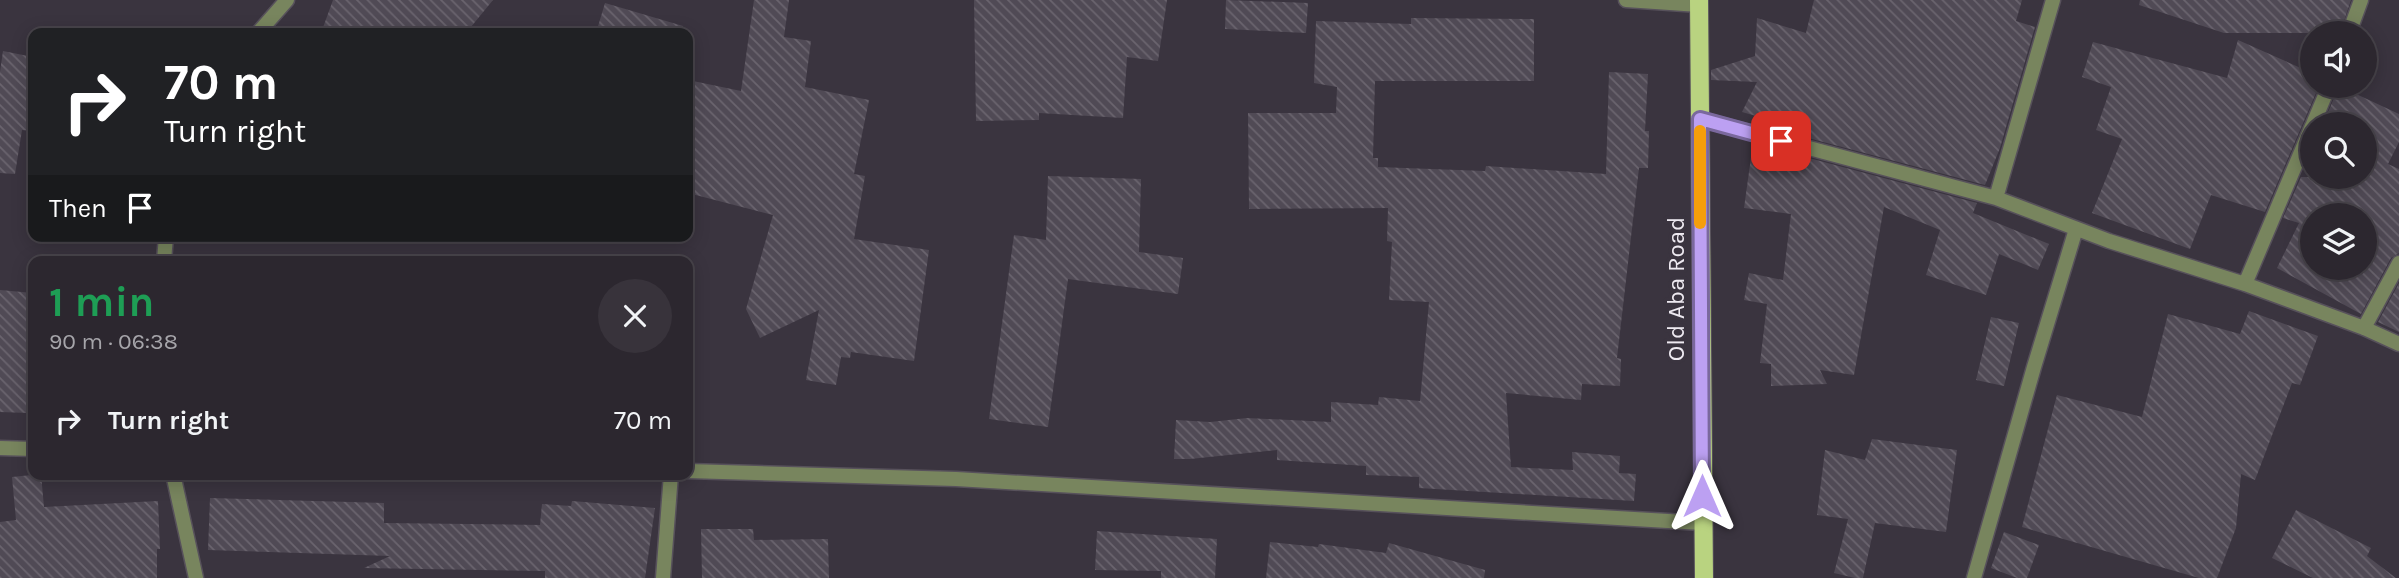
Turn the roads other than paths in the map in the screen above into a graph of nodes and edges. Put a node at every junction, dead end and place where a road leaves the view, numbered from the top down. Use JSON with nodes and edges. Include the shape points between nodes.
{"nodes":[{"id":1,"x":287,"y":0,"type":"edge"},
{"id":2,"x":1626,"y":0,"type":"edge"},
{"id":3,"x":2053,"y":0,"type":"edge"},
{"id":4,"x":2361,"y":0,"type":"edge"},
{"id":5,"x":1699,"y":2,"type":"edge"},
{"id":6,"x":2353,"y":21,"type":"edge"},
{"id":7,"x":262,"y":28,"type":"edge"},
{"id":8,"x":1700,"y":119,"type":"junction"},
{"id":9,"x":2300,"y":154,"type":"edge"},
{"id":10,"x":1996,"y":198,"type":"junction"},
{"id":11,"x":2076,"y":229,"type":"junction"},
{"id":12,"x":2399,"y":263,"type":"edge"},
{"id":13,"x":2245,"y":285,"type":"junction"},
{"id":14,"x":2364,"y":328,"type":"junction"},
{"id":15,"x":2399,"y":344,"type":"edge"},
{"id":16,"x":0,"y":448,"type":"edge"},
{"id":17,"x":28,"y":449,"type":"edge"},
{"id":18,"x":693,"y":471,"type":"edge"},
{"id":19,"x":174,"y":480,"type":"edge"},
{"id":20,"x":671,"y":480,"type":"edge"},
{"id":21,"x":1702,"y":523,"type":"junction"},
{"id":22,"x":196,"y":578,"type":"edge"},
{"id":23,"x":663,"y":578,"type":"edge"},
{"id":24,"x":1704,"y":578,"type":"edge"},
{"id":25,"x":1974,"y":578,"type":"edge"}],
"edges":[{"from":1,"to":7,"type":"street"},
{"from":2,"to":5,"type":"street"},
{"from":3,"to":10,"type":"street"},
{"from":4,"to":6,"type":"street"},
{"from":5,"to":8,"type":"main road","name":"Old Aba Road"},
{"from":8,"to":10,"type":"street"},
{"from":8,"to":21,"type":"main road","name":"Old Aba Road"},
{"from":9,"to":13,"type":"street"},
{"from":10,"to":11,"type":"street"},
{"from":11,"to":13,"type":"street"},
{"from":11,"to":25,"type":"street"},
{"from":12,"to":14,"type":"street"},
{"from":13,"to":14,"type":"street"},
{"from":14,"to":15,"type":"street"},
{"from":16,"to":17,"type":"street"},
{"from":18,"to":21,"type":"street","via":[[956,479]]},
{"from":19,"to":22,"type":"street"},
{"from":20,"to":23,"type":"street"},
{"from":21,"to":24,"type":"main road","name":"Old Aba Road"}]}
